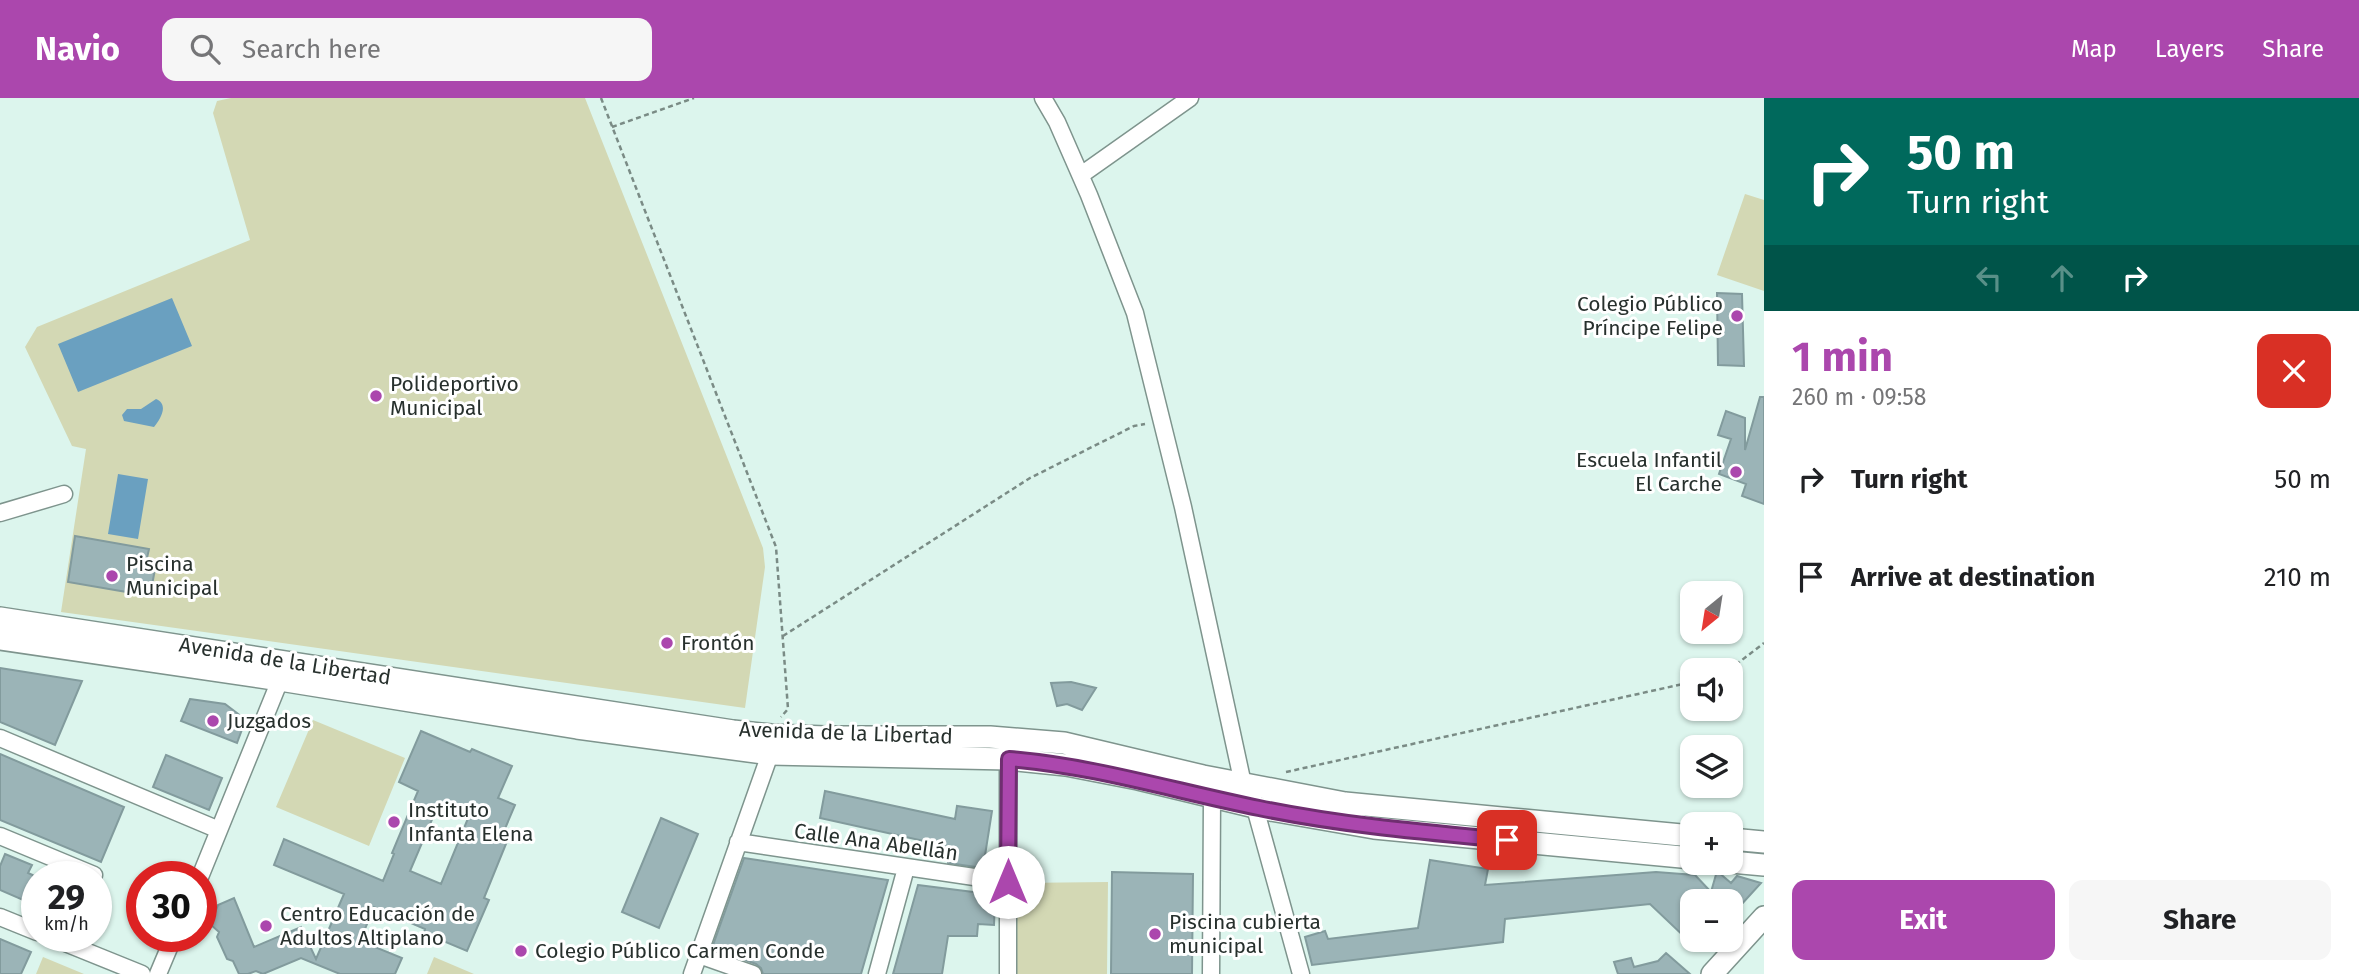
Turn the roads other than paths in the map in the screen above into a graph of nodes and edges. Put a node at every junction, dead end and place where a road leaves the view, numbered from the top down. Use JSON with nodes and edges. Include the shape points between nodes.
{"nodes":[{"id":1,"x":1043,"y":98,"type":"edge"},
{"id":2,"x":1190,"y":98,"type":"edge"},
{"id":3,"x":1080,"y":174,"type":"junction"},
{"id":4,"x":64,"y":494,"type":"dead end"},
{"id":5,"x":0,"y":513,"type":"edge"},
{"id":6,"x":0,"y":618,"type":"edge"},
{"id":7,"x":0,"y":639,"type":"edge"},
{"id":8,"x":281,"y":670,"type":"junction"},
{"id":9,"x":0,"y":738,"type":"edge"},
{"id":10,"x":771,"y":745,"type":"junction"},
{"id":11,"x":1009,"y":759,"type":"junction"},
{"id":12,"x":1244,"y":784,"type":"junction"},
{"id":13,"x":1212,"y":798,"type":"junction"},
{"id":14,"x":1259,"y":808,"type":"junction"},
{"id":15,"x":219,"y":830,"type":"junction"},
{"id":16,"x":1680,"y":835,"type":"edge"},
{"id":17,"x":0,"y":836,"type":"edge"},
{"id":18,"x":1743,"y":840,"type":"edge"},
{"id":19,"x":738,"y":842,"type":"junction"},
{"id":20,"x":1764,"y":842,"type":"edge"},
{"id":21,"x":1680,"y":857,"type":"edge"},
{"id":22,"x":60,"y":861,"type":"edge"},
{"id":23,"x":206,"y":861,"type":"edge"},
{"id":24,"x":1743,"y":863,"type":"edge"},
{"id":25,"x":1764,"y":865,"type":"edge"},
{"id":26,"x":906,"y":868,"type":"junction"},
{"id":27,"x":1008,"y":882,"type":"junction"},
{"id":28,"x":0,"y":916,"type":"edge"},
{"id":29,"x":1764,"y":917,"type":"edge"},
{"id":30,"x":21,"y":925,"type":"edge"},
{"id":31,"x":88,"y":952,"type":"edge"},
{"id":32,"x":167,"y":952,"type":"edge"},
{"id":33,"x":699,"y":955,"type":"junction"},
{"id":34,"x":142,"y":974,"type":"edge"},
{"id":35,"x":158,"y":974,"type":"edge"},
{"id":36,"x":692,"y":974,"type":"edge"},
{"id":37,"x":753,"y":974,"type":"edge"},
{"id":38,"x":877,"y":974,"type":"edge"},
{"id":39,"x":1008,"y":974,"type":"edge"},
{"id":40,"x":1211,"y":974,"type":"edge"},
{"id":41,"x":1301,"y":974,"type":"edge"},
{"id":42,"x":1713,"y":974,"type":"edge"}],
"edges":[{"from":1,"to":3,"type":"street"},
{"from":2,"to":3,"type":"street"},
{"from":3,"to":12,"type":"street","via":[[1135,313]]},
{"from":4,"to":5,"type":"street"},
{"from":6,"to":8,"type":"main road","name":"Avenida de la Libertad"},
{"from":7,"to":8,"type":"main road"},
{"from":8,"to":10,"type":"main road","via":[[577,728]]},
{"from":8,"to":15,"type":"street"},
{"from":9,"to":15,"type":"street"},
{"from":10,"to":11,"type":"main road"},
{"from":10,"to":12,"type":"main road","name":"Avenida de la Libertad","via":[[990,737],[1064,743]]},
{"from":10,"to":19,"type":"street"},
{"from":11,"to":13,"type":"main road","via":[[1093,770]]},
{"from":11,"to":27,"type":"street"},
{"from":12,"to":16,"type":"main road","name":"Avenida de la Libertad","via":[[1386,808]]},
{"from":13,"to":14,"type":"main road"},
{"from":13,"to":40,"type":"street"},
{"from":14,"to":21,"type":"main road","via":[[1374,828]]},
{"from":14,"to":41,"type":"street","via":[[1257,815]]},
{"from":15,"to":23,"type":"street"},
{"from":17,"to":22,"type":"street"},
{"from":18,"to":20,"type":"main road"},
{"from":19,"to":26,"type":"street","name":"Calle Ana Abellán"},
{"from":19,"to":33,"type":"street"},
{"from":24,"to":25,"type":"main road"},
{"from":26,"to":27,"type":"street","name":"Calle Ana Abellán"},
{"from":26,"to":38,"type":"street"},
{"from":27,"to":39,"type":"street"},
{"from":28,"to":30,"type":"street"},
{"from":29,"to":42,"type":"main road"},
{"from":31,"to":34,"type":"street"},
{"from":32,"to":35,"type":"street"},
{"from":33,"to":36,"type":"street"},
{"from":33,"to":37,"type":"street"}]}
